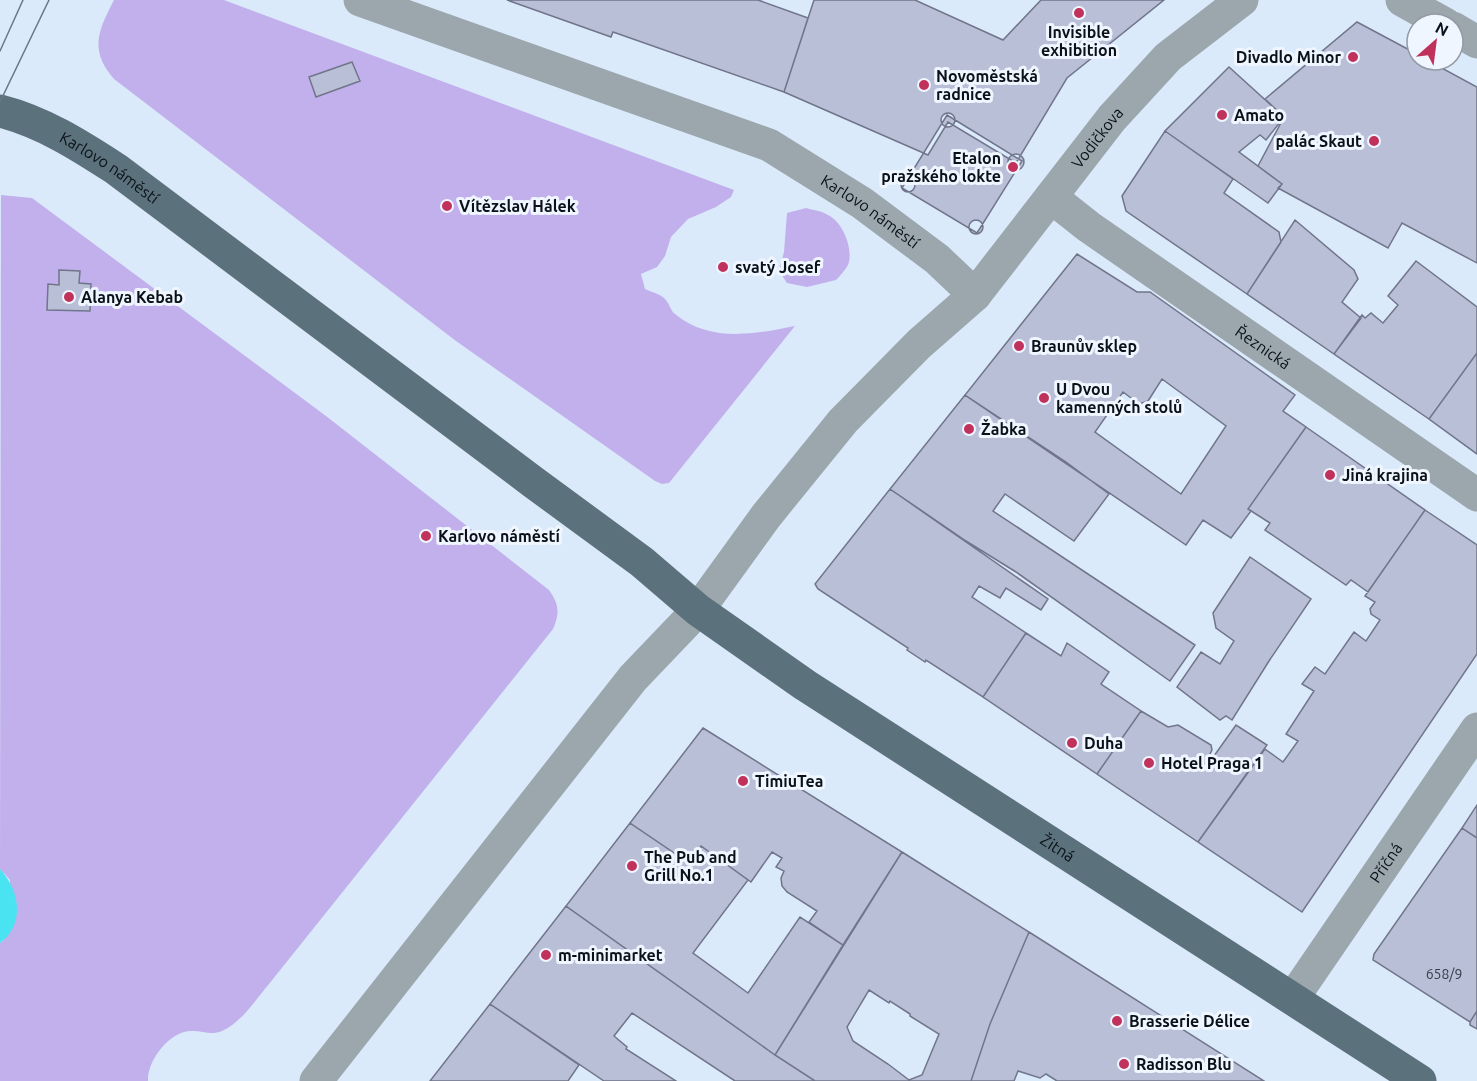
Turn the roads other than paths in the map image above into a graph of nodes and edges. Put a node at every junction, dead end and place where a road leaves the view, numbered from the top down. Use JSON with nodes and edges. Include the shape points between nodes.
{"nodes":[{"id":1,"x":360,"y":0,"type":"edge"},
{"id":2,"x":1242,"y":0,"type":"edge"},
{"id":3,"x":1402,"y":0,"type":"edge"},
{"id":4,"x":1424,"y":12,"type":"edge"},
{"id":5,"x":0,"y":111,"type":"edge"},
{"id":6,"x":1051,"y":197,"type":"junction"},
{"id":7,"x":975,"y":295,"type":"junction"},
{"id":8,"x":1477,"y":495,"type":"edge"},
{"id":9,"x":698,"y":610,"type":"junction"},
{"id":10,"x":1477,"y":729,"type":"edge"},
{"id":11,"x":1293,"y":998,"type":"junction"},
{"id":12,"x":316,"y":1081,"type":"edge"},
{"id":13,"x":1420,"y":1081,"type":"edge"}],
"edges":[{"from":1,"to":7,"type":"street","name":"Karlovo náměstí","via":[[769,145],[862,203],[937,259]]},
{"from":2,"to":6,"type":"street","name":"Vodičkova","via":[[1168,57],[1112,118]]},
{"from":3,"to":4,"type":"street"},
{"from":5,"to":9,"type":"main road","name":"Karlovo náměstí","via":[[36,122],[116,169],[642,562]]},
{"from":6,"to":7,"type":"street","name":"Vodičkova"},
{"from":6,"to":8,"type":"street","name":"Řeznická"},
{"from":7,"to":9,"type":"street","via":[[919,344],[843,421],[766,516]]},
{"from":9,"to":11,"type":"main road","name":"Žitná","via":[[805,684]]},
{"from":9,"to":12,"type":"street","via":[[633,678]]},
{"from":10,"to":11,"type":"street","name":"Příčná"},
{"from":11,"to":13,"type":"main road","name":"Žitná"}]}
